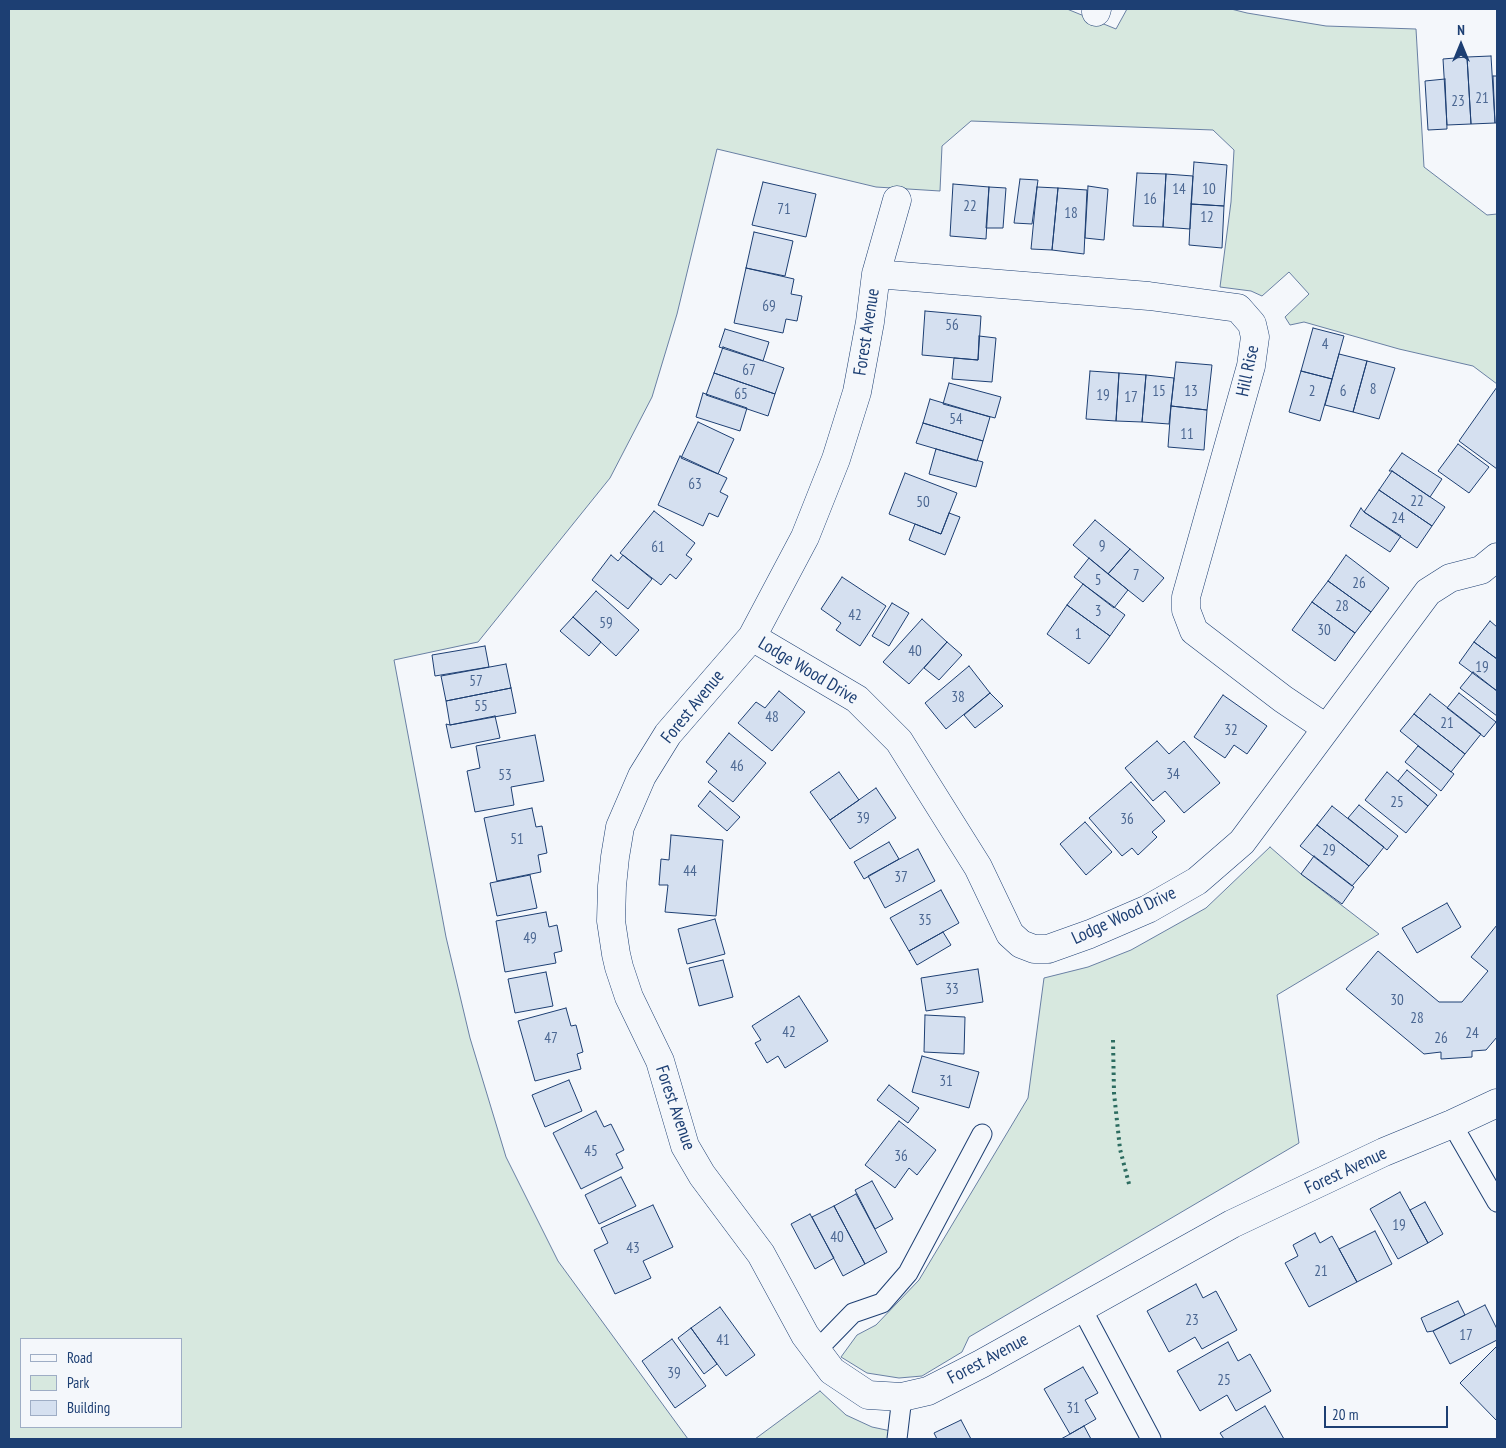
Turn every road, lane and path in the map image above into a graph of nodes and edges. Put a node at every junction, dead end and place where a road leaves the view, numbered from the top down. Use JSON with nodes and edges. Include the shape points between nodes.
{"nodes":[{"id":1,"x":897,"y":200,"type":"dead end"},
{"id":2,"x":876,"y":274,"type":"junction"},
{"id":3,"x":1497,"y":557,"type":"edge"},
{"id":4,"x":752,"y":637,"type":"junction"},
{"id":5,"x":1326,"y":728,"type":"junction"},
{"id":6,"x":1497,"y":1103,"type":"edge"},
{"id":7,"x":1452,"y":1124,"type":"junction"},
{"id":8,"x":982,"y":1134,"type":"dead end"},
{"id":9,"x":1497,"y":1202,"type":"edge"},
{"id":10,"x":1082,"y":1308,"type":"junction"},
{"id":11,"x":817,"y":1350,"type":"junction"},
{"id":12,"x":902,"y":1397,"type":"junction"},
{"id":13,"x":897,"y":1439,"type":"edge"},
{"id":14,"x":1151,"y":1439,"type":"edge"}],
"edges":[{"from":1,"to":2,"type":"street","name":"Forest Avenue"},
{"from":2,"to":4,"type":"street","name":"Forest Avenue","via":[[857,392],[836,459],[805,537]]},
{"from":2,"to":5,"type":"street","name":"Hill Rise","via":[[1149,296],[1238,308],[1252,324],[1255,337],[1251,366],[1186,597],[1186,610],[1194,632]]},
{"from":3,"to":5,"type":"street","name":"Lodge Wood Drive","via":[[1480,570],[1450,578],[1428,592]]},
{"from":4,"to":5,"type":"street","name":"Lodge Wood Drive","via":[[858,700],[899,741],[978,867],[1010,934],[1021,944],[1034,949],[1048,949],[1090,934],[1148,909],[1197,881],[1242,842]]},
{"from":4,"to":11,"type":"street","name":"Forest Avenue","via":[[668,734],[642,776],[620,827],[611,920],[616,954],[629,998],[660,1061],[685,1146],[702,1175],[761,1254],[805,1335]]},
{"from":6,"to":7,"type":"street","name":"Forest Avenue"},
{"from":7,"to":9,"type":"lane"},
{"from":7,"to":10,"type":"street","name":"Forest Avenue","via":[[1384,1152],[1232,1224]]},
{"from":8,"to":11,"type":"lane","via":[[908,1274],[882,1303],[853,1313]]},
{"from":10,"to":12,"type":"street","name":"Forest Avenue","via":[[928,1391]]},
{"from":10,"to":14,"type":"lane"},
{"from":11,"to":12,"type":"street","name":"Forest Avenue","via":[[832,1371],[868,1395]]},
{"from":12,"to":13,"type":"lane"}]}
